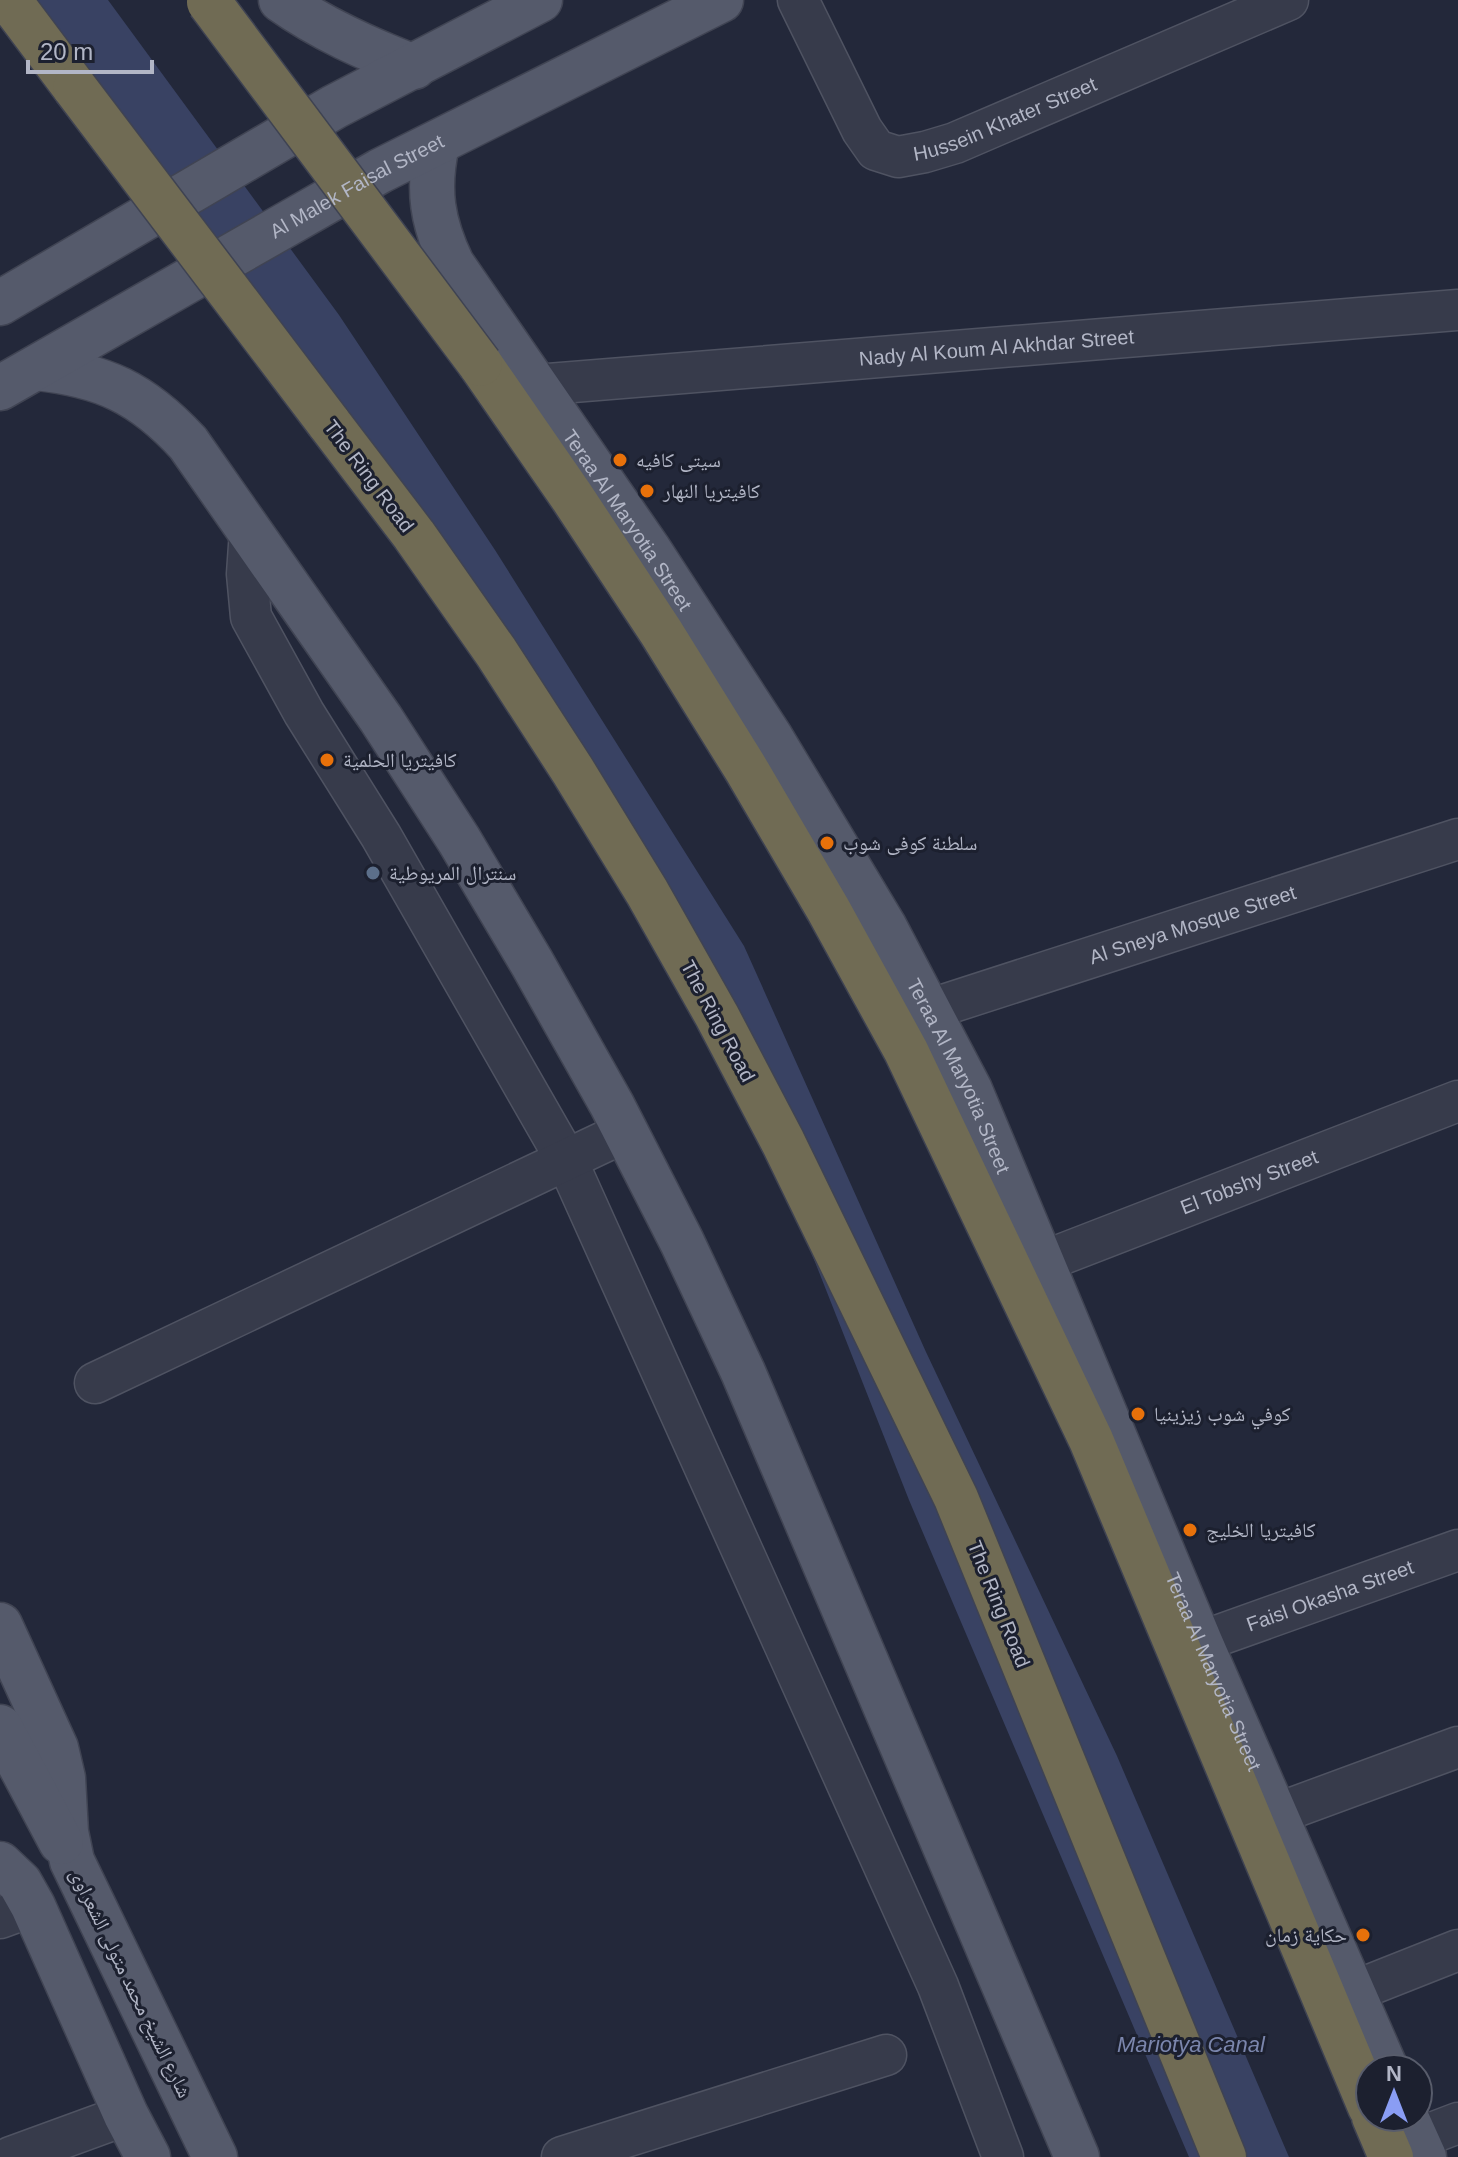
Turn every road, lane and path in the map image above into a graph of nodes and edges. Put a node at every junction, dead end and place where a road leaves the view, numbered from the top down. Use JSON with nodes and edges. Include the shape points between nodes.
{"nodes":[{"id":1,"x":9,"y":0,"type":"edge"},
{"id":2,"x":208,"y":0,"type":"edge"},
{"id":3,"x":281,"y":0,"type":"edge"},
{"id":4,"x":540,"y":0,"type":"edge"},
{"id":5,"x":721,"y":0,"type":"edge"},
{"id":6,"x":798,"y":0,"type":"edge"},
{"id":7,"x":1288,"y":0,"type":"edge"},
{"id":8,"x":414,"y":67,"type":"junction"},
{"id":9,"x":437,"y":144,"type":"junction"},
{"id":10,"x":0,"y":303,"type":"edge"},
{"id":11,"x":1458,"y":310,"type":"edge"},
{"id":12,"x":18,"y":378,"type":"edge"},
{"id":13,"x":536,"y":385,"type":"junction"},
{"id":14,"x":250,"y":531,"type":"junction"},
{"id":15,"x":1458,"y":839,"type":"edge"},
{"id":16,"x":928,"y":1010,"type":"junction"},
{"id":17,"x":1458,"y":1101,"type":"edge"},
{"id":18,"x":625,"y":1132,"type":"junction"},
{"id":19,"x":567,"y":1161,"type":"junction"},
{"id":20,"x":1042,"y":1262,"type":"junction"},
{"id":21,"x":95,"y":1383,"type":"dead end"},
{"id":22,"x":1458,"y":1550,"type":"edge"},
{"id":23,"x":0,"y":1625,"type":"edge"},
{"id":24,"x":1200,"y":1642,"type":"junction"},
{"id":25,"x":0,"y":1727,"type":"edge"},
{"id":26,"x":1458,"y":1747,"type":"edge"},
{"id":27,"x":1276,"y":1814,"type":"junction"},
{"id":28,"x":0,"y":1845,"type":"edge"},
{"id":29,"x":72,"y":1861,"type":"junction"},
{"id":30,"x":13,"y":1893,"type":"edge"},
{"id":31,"x":1458,"y":1950,"type":"edge"},
{"id":32,"x":1352,"y":1992,"type":"junction"},
{"id":33,"x":1379,"y":2053,"type":"edge"},
{"id":34,"x":886,"y":2055,"type":"dead end"},
{"id":35,"x":1354,"y":2069,"type":"edge"},
{"id":36,"x":126,"y":2115,"type":"junction"},
{"id":37,"x":1458,"y":2123,"type":"edge"},
{"id":38,"x":1409,"y":2143,"type":"edge"},
{"id":39,"x":11,"y":2157,"type":"edge"},
{"id":40,"x":148,"y":2157,"type":"edge"},
{"id":41,"x":215,"y":2157,"type":"edge"},
{"id":42,"x":562,"y":2157,"type":"edge"},
{"id":43,"x":1003,"y":2157,"type":"edge"},
{"id":44,"x":1077,"y":2157,"type":"edge"},
{"id":45,"x":1224,"y":2157,"type":"edge"}],
"edges":[{"from":1,"to":45,"type":"highway","name":"The Ring Road","bridge":true,"via":[[496,652],[647,892],[717,1016],[956,1498]]},
{"from":2,"to":35,"type":"highway","bridge":true,"via":[[480,364],[572,497],[661,632],[828,909],[906,1051],[1091,1440]]},
{"from":3,"to":8,"type":"main road","via":[[370,50]]},
{"from":4,"to":8,"type":"main road"},
{"from":5,"to":9,"type":"main road","name":"Al Malek Faisal Street"},
{"from":6,"to":7,"type":"street","name":"Hussein Khater Street","via":[[862,130],[876,150],[898,157],[955,143]]},
{"from":8,"to":10,"type":"main road","bridge":true,"via":[[334,107]]},
{"from":9,"to":12,"type":"main road","name":"Al Malek Faisal Street","bridge":true,"via":[[380,171]]},
{"from":9,"to":13,"type":"main road","name":"Teraa Al Maryotia Street","via":[[431,189],[440,238],[452,264]]},
{"from":11,"to":13,"type":"street","name":"Nady Al Koum Al Akhdar Street"},
{"from":12,"to":14,"type":"main road","via":[[69,371],[131,394],[188,443]]},
{"from":13,"to":16,"type":"main road","name":"Teraa Al Maryotia Street","via":[[771,738]]},
{"from":14,"to":18,"type":"main road","via":[[459,840]]},
{"from":14,"to":19,"type":"street","via":[[251,617]]},
{"from":15,"to":16,"type":"street","name":"Al Sneya Mosque Street"},
{"from":16,"to":20,"type":"main road","name":"Teraa Al Maryotia Street","via":[[970,1090]]},
{"from":17,"to":20,"type":"street","name":"El Tobshy Street"},
{"from":18,"to":19,"type":"street"},
{"from":18,"to":44,"type":"main road","via":[[743,1372]]},
{"from":19,"to":21,"type":"street"},
{"from":19,"to":43,"type":"street","via":[[938,1986]]},
{"from":20,"to":24,"type":"main road","name":"Teraa Al Maryotia Street"},
{"from":22,"to":24,"type":"street","name":"Faisl Okasha Street"},
{"from":23,"to":29,"type":"main road","name":"شارع الشيخ محمد متولى الشعراوى","via":[[56,1748]]},
{"from":24,"to":27,"type":"main road","name":"Teraa Al Maryotia Street"},
{"from":25,"to":29,"type":"main road"},
{"from":26,"to":27,"type":"street"},
{"from":27,"to":32,"type":"main road","name":"Teraa Al Maryotia Street"},
{"from":28,"to":30,"type":"main road"},
{"from":29,"to":41,"type":"main road","name":"شارع الشيخ محمد متولى الشعراوى"},
{"from":30,"to":36,"type":"main road"},
{"from":31,"to":32,"type":"street"},
{"from":32,"to":33,"type":"main road","name":"Teraa Al Maryotia Street"},
{"from":34,"to":42,"type":"street"},
{"from":36,"to":39,"type":"street"},
{"from":36,"to":40,"type":"main road"},
{"from":37,"to":38,"type":"street"}]}
